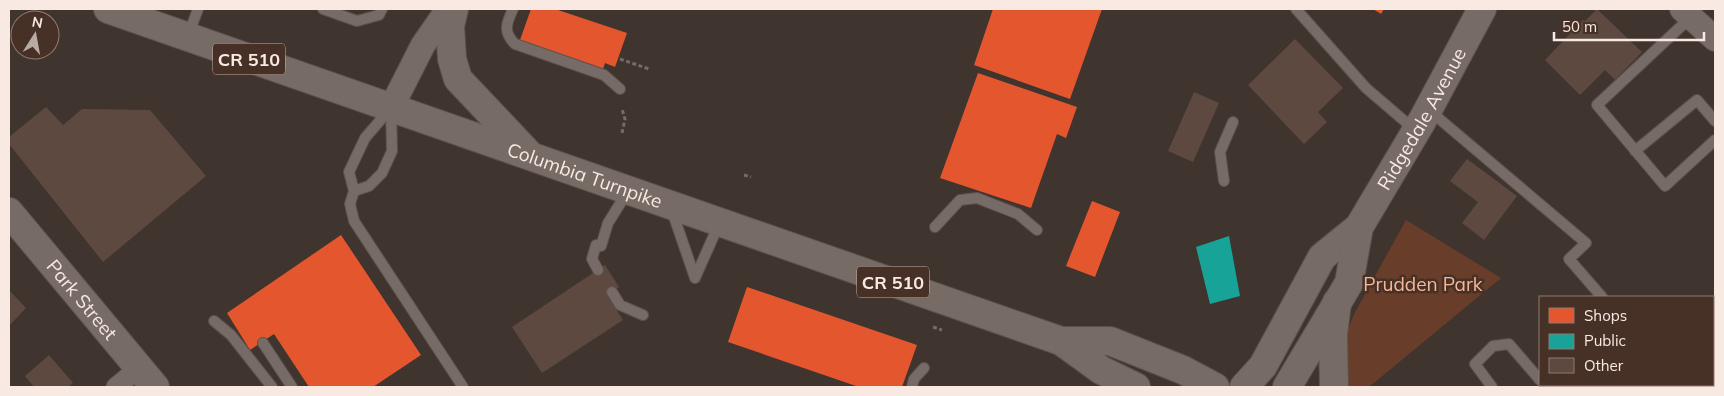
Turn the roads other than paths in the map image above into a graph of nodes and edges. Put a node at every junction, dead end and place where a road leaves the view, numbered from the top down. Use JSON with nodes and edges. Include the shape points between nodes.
{"nodes":[{"id":1,"x":108,"y":9,"type":"edge"},
{"id":2,"x":198,"y":9,"type":"edge"},
{"id":3,"x":323,"y":9,"type":"edge"},
{"id":4,"x":382,"y":9,"type":"edge"},
{"id":5,"x":448,"y":9,"type":"edge"},
{"id":6,"x":454,"y":9,"type":"edge"},
{"id":7,"x":513,"y":9,"type":"edge"},
{"id":8,"x":1296,"y":9,"type":"edge"},
{"id":9,"x":1482,"y":9,"type":"edge"},
{"id":10,"x":1700,"y":23,"type":"edge"},
{"id":11,"x":188,"y":37,"type":"junction"},
{"id":12,"x":620,"y":89,"type":"dead end"},
{"id":13,"x":391,"y":108,"type":"junction"},
{"id":14,"x":1422,"y":120,"type":"junction"},
{"id":15,"x":1715,"y":121,"type":"edge"},
{"id":16,"x":1233,"y":122,"type":"dead end"},
{"id":17,"x":1715,"y":140,"type":"edge"},
{"id":18,"x":1635,"y":152,"type":"junction"},
{"id":19,"x":531,"y":156,"type":"junction"},
{"id":20,"x":1224,"y":182,"type":"dead end"},
{"id":21,"x":354,"y":191,"type":"junction"},
{"id":22,"x":628,"y":191,"type":"junction"},
{"id":23,"x":670,"y":205,"type":"junction"},
{"id":24,"x":9,"y":212,"type":"edge"},
{"id":25,"x":720,"y":222,"type":"junction"},
{"id":26,"x":935,"y":227,"type":"dead end"},
{"id":27,"x":1359,"y":227,"type":"junction"},
{"id":28,"x":1037,"y":230,"type":"dead end"},
{"id":29,"x":598,"y":270,"type":"dead end"},
{"id":30,"x":612,"y":292,"type":"dead end"},
{"id":31,"x":1601,"y":296,"type":"edge"},
{"id":32,"x":1337,"y":302,"type":"junction"},
{"id":33,"x":643,"y":315,"type":"dead end"},
{"id":34,"x":214,"y":322,"type":"dead end"},
{"id":35,"x":1061,"y":341,"type":"junction"},
{"id":36,"x":263,"y":343,"type":"dead end"},
{"id":37,"x":924,"y":368,"type":"dead end"},
{"id":38,"x":147,"y":378,"type":"edge"},
{"id":39,"x":1108,"y":379,"type":"edge"},
{"id":40,"x":1539,"y":379,"type":"edge"},
{"id":41,"x":116,"y":387,"type":"edge"},
{"id":42,"x":272,"y":387,"type":"edge"},
{"id":43,"x":292,"y":387,"type":"edge"},
{"id":44,"x":463,"y":387,"type":"edge"},
{"id":45,"x":912,"y":387,"type":"edge"},
{"id":46,"x":1136,"y":387,"type":"edge"},
{"id":47,"x":1216,"y":387,"type":"edge"},
{"id":48,"x":1244,"y":387,"type":"edge"},
{"id":49,"x":1287,"y":387,"type":"edge"},
{"id":50,"x":1334,"y":387,"type":"edge"},
{"id":51,"x":1492,"y":387,"type":"edge"}],
"edges":[{"from":1,"to":11,"type":"main road","name":"Columbia Turnpike","number":"CR 510"},
{"from":2,"to":11,"type":"lane"},
{"from":3,"to":4,"type":"lane","via":[[357,21],[379,15]]},
{"from":5,"to":13,"type":"street","via":[[424,45]]},
{"from":6,"to":19,"type":"main road","via":[[450,26],[452,59],[458,79]]},
{"from":7,"to":12,"type":"lane","via":[[507,28],[508,37],[515,44],[604,75]]},
{"from":8,"to":14,"type":"lane","via":[[1366,88]]},
{"from":9,"to":14,"type":"main road","name":"Ridgedale Avenue"},
{"from":10,"to":18,"type":"lane","via":[[1597,105]]},
{"from":11,"to":13,"type":"main road","name":"Columbia Turnpike","number":"CR 510"},
{"from":13,"to":19,"type":"main road","name":"Columbia Turnpike","number":"CR 510"},
{"from":13,"to":21,"type":"lane","via":[[365,138],[349,172]]},
{"from":13,"to":21,"type":"lane","via":[[392,151],[382,173],[369,186]]},
{"from":14,"to":27,"type":"main road","name":"Ridgedale Avenue"},
{"from":14,"to":31,"type":"lane","via":[[1586,243],[1569,259]]},
{"from":15,"to":18,"type":"lane","via":[[1697,100]]},
{"from":16,"to":20,"type":"lane","via":[[1220,152]]},
{"from":17,"to":18,"type":"lane","via":[[1664,186]]},
{"from":19,"to":22,"type":"main road","name":"Columbia Turnpike","number":"CR 510"},
{"from":21,"to":44,"type":"lane","via":[[350,204],[354,220]]},
{"from":22,"to":23,"type":"main road","name":"Columbia Turnpike","number":"CR 510"},
{"from":22,"to":29,"type":"lane","via":[[608,223],[592,259]]},
{"from":23,"to":25,"type":"main road","name":"Columbia Turnpike","number":"CR 510"},
{"from":23,"to":25,"type":"lane","via":[[696,278]]},
{"from":24,"to":38,"type":"main road","name":"Park Street"},
{"from":25,"to":35,"type":"main road","name":"Columbia Turnpike","number":"CR 510"},
{"from":26,"to":28,"type":"lane","via":[[960,200],[977,198],[1018,214]]},
{"from":27,"to":32,"type":"main road","name":"Ridgedale Avenue","via":[[1349,283]]},
{"from":27,"to":48,"type":"main road","name":"Ridgedale Avenue","via":[[1322,257],[1263,366]]},
{"from":30,"to":33,"type":"lane","via":[[620,305]]},
{"from":32,"to":49,"type":"main road","name":"Ridgedale Avenue"},
{"from":32,"to":50,"type":"main road","via":[[1333,335]]},
{"from":34,"to":42,"type":"lane","via":[[231,335]]},
{"from":35,"to":39,"type":"main road","name":"Columbia Turnpike","number":"CR 510"},
{"from":35,"to":47,"type":"main road","name":"Columbia Turnpike","number":"CR 510","via":[[1110,341]]},
{"from":36,"to":43,"type":"lane"},
{"from":37,"to":45,"type":"lane","via":[[914,379]]},
{"from":38,"to":41,"type":"street"},
{"from":39,"to":46,"type":"main road","name":"Columbia Turnpike","number":"CR 510"},
{"from":40,"to":51,"type":"lane","via":[[1509,344],[1493,346],[1475,364]]}]}
